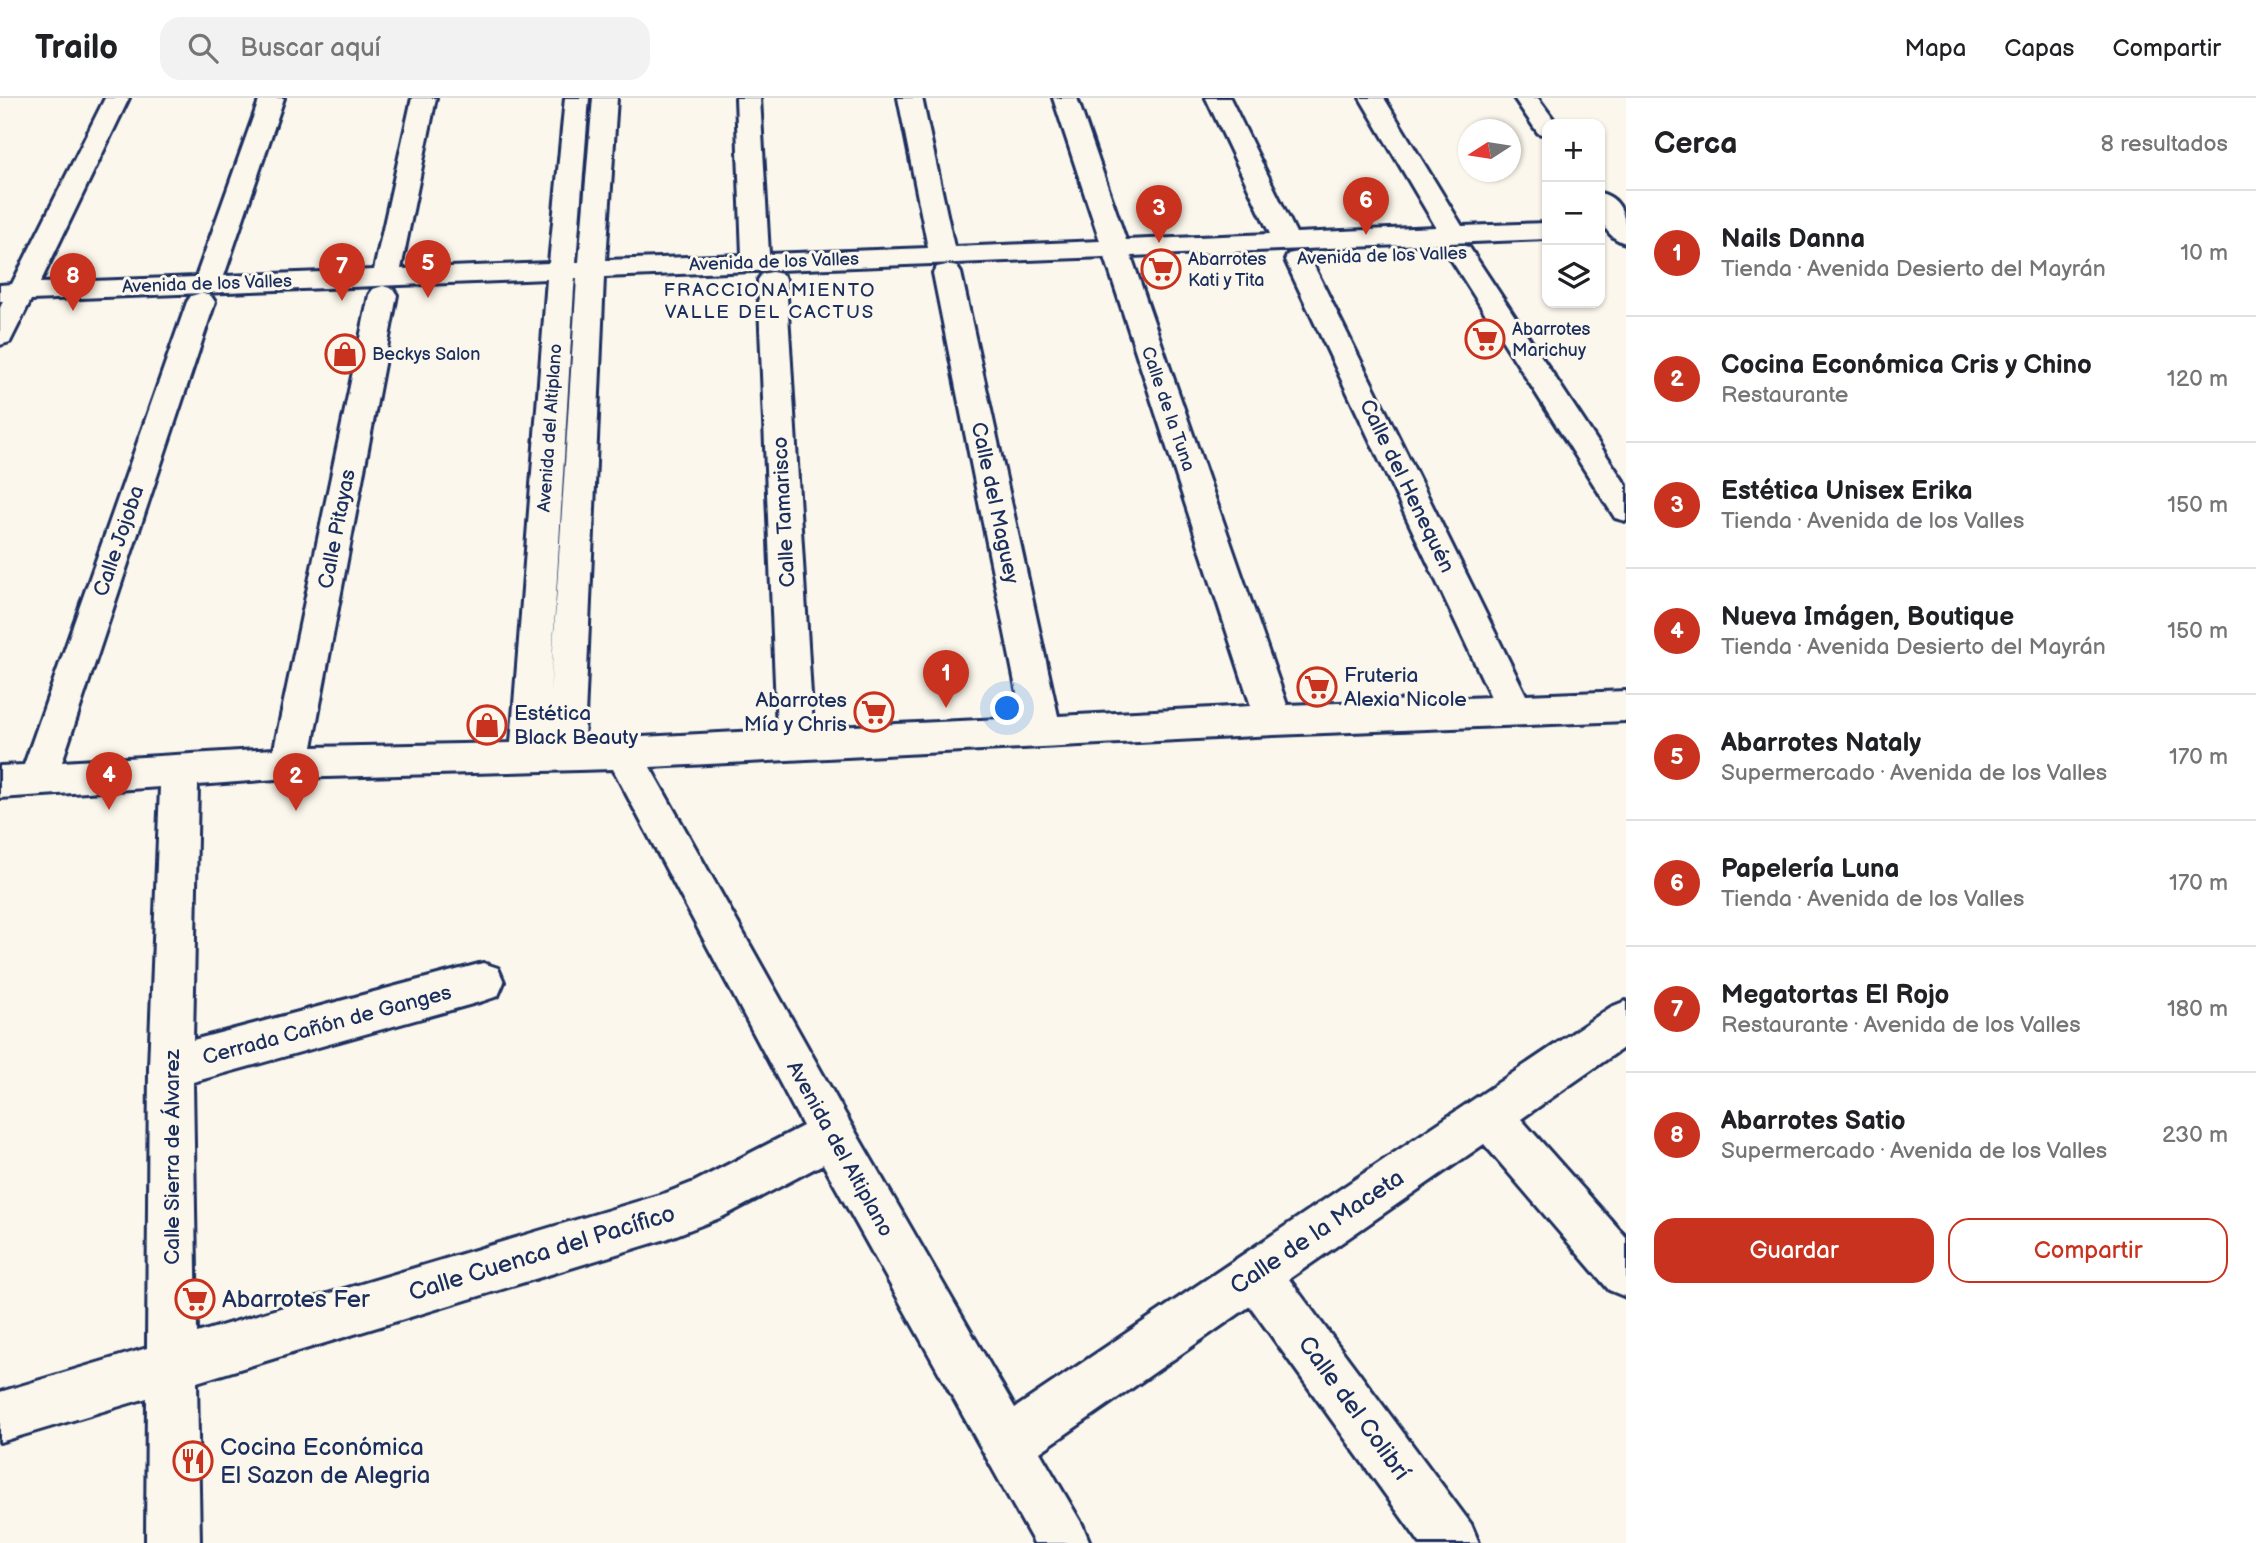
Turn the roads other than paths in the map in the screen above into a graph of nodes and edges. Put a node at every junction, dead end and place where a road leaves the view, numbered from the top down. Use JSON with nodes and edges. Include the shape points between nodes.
{"nodes":[{"id":1,"x":117,"y":98,"type":"edge"},
{"id":2,"x":272,"y":98,"type":"edge"},
{"id":3,"x":424,"y":98,"type":"edge"},
{"id":4,"x":577,"y":98,"type":"edge"},
{"id":5,"x":606,"y":98,"type":"edge"},
{"id":6,"x":748,"y":98,"type":"edge"},
{"id":7,"x":910,"y":98,"type":"edge"},
{"id":8,"x":1065,"y":98,"type":"edge"},
{"id":9,"x":1219,"y":98,"type":"edge"},
{"id":10,"x":1372,"y":98,"type":"edge"},
{"id":11,"x":1526,"y":98,"type":"edge"},
{"id":12,"x":1542,"y":121,"type":"edge"},
{"id":13,"x":1605,"y":209,"type":"edge"},
{"id":14,"x":1542,"y":232,"type":"edge"},
{"id":15,"x":1619,"y":233,"type":"edge"},
{"id":16,"x":1506,"y":243,"type":"junction"},
{"id":17,"x":1457,"y":244,"type":"junction"},
{"id":18,"x":1604,"y":245,"type":"edge"},
{"id":19,"x":1542,"y":249,"type":"edge"},
{"id":20,"x":1293,"y":251,"type":"junction"},
{"id":21,"x":1117,"y":258,"type":"junction"},
{"id":22,"x":945,"y":264,"type":"junction"},
{"id":23,"x":764,"y":271,"type":"junction"},
{"id":24,"x":592,"y":278,"type":"junction"},
{"id":25,"x":561,"y":279,"type":"junction"},
{"id":26,"x":385,"y":286,"type":"junction"},
{"id":27,"x":204,"y":293,"type":"junction"},
{"id":28,"x":9,"y":301,"type":"edge"},
{"id":29,"x":0,"y":336,"type":"edge"},
{"id":30,"x":1626,"y":510,"type":"edge"},
{"id":31,"x":1626,"y":706,"type":"edge"},
{"id":32,"x":1516,"y":711,"type":"junction"},
{"id":33,"x":1274,"y":720,"type":"junction"},
{"id":34,"x":1043,"y":732,"type":"junction"},
{"id":35,"x":796,"y":744,"type":"junction"},
{"id":36,"x":623,"y":753,"type":"junction"},
{"id":37,"x":565,"y":755,"type":"junction"},
{"id":38,"x":528,"y":758,"type":"junction"},
{"id":39,"x":290,"y":763,"type":"junction"},
{"id":40,"x":179,"y":771,"type":"junction"},
{"id":41,"x":37,"y":780,"type":"junction"},
{"id":42,"x":0,"y":782,"type":"edge"},
{"id":43,"x":483,"y":982,"type":"dead end"},
{"id":44,"x":1626,"y":1021,"type":"edge"},
{"id":45,"x":171,"y":1067,"type":"junction"},
{"id":46,"x":1488,"y":1115,"type":"junction"},
{"id":47,"x":832,"y":1135,"type":"junction"},
{"id":48,"x":1626,"y":1273,"type":"edge"},
{"id":49,"x":1255,"y":1274,"type":"junction"},
{"id":50,"x":172,"y":1364,"type":"junction"},
{"id":51,"x":0,"y":1417,"type":"edge"},
{"id":52,"x":1007,"y":1444,"type":"junction"},
{"id":53,"x":173,"y":1543,"type":"edge"},
{"id":54,"x":1063,"y":1543,"type":"edge"},
{"id":55,"x":1452,"y":1543,"type":"edge"}],
"edges":[{"from":1,"to":28,"type":"street"},
{"from":2,"to":27,"type":"street","name":"Calle Jojoba"},
{"from":3,"to":26,"type":"street","name":"Calle Pitayas"},
{"from":4,"to":25,"type":"street","name":"Avenida del Altiplano"},
{"from":5,"to":24,"type":"street","name":"Avenida del Altiplano"},
{"from":6,"to":23,"type":"street","name":"Calle Tamarisco"},
{"from":7,"to":22,"type":"street","name":"Calle del Maguey"},
{"from":8,"to":21,"type":"street","name":"Calle de la Tuna"},
{"from":9,"to":20,"type":"street","name":"Calle del Henequén"},
{"from":10,"to":17,"type":"street"},
{"from":11,"to":12,"type":"street"},
{"from":13,"to":15,"type":"street"},
{"from":14,"to":16,"type":"street","name":"Avenida de los Valles"},
{"from":15,"to":18,"type":"street"},
{"from":16,"to":17,"type":"street","name":"Avenida de los Valles"},
{"from":16,"to":19,"type":"street","name":"Avenida de los Valles"},
{"from":17,"to":20,"type":"street","name":"Avenida de los Valles"},
{"from":17,"to":30,"type":"street"},
{"from":20,"to":21,"type":"street","name":"Avenida de los Valles"},
{"from":20,"to":32,"type":"street","name":"Calle del Henequén"},
{"from":21,"to":22,"type":"street","name":"Avenida de los Valles"},
{"from":21,"to":33,"type":"street","name":"Calle de la Tuna"},
{"from":22,"to":23,"type":"street","name":"Avenida de los Valles"},
{"from":22,"to":34,"type":"street","name":"Calle del Maguey"},
{"from":23,"to":24,"type":"street","name":"Avenida de los Valles"},
{"from":23,"to":35,"type":"street","name":"Calle Tamarisco"},
{"from":24,"to":25,"type":"street","name":"Avenida de los Valles"},
{"from":24,"to":37,"type":"street","name":"Avenida del Altiplano"},
{"from":25,"to":26,"type":"street","name":"Avenida de los Valles"},
{"from":25,"to":38,"type":"street","name":"Avenida del Altiplano"},
{"from":26,"to":27,"type":"street","name":"Avenida de los Valles"},
{"from":26,"to":39,"type":"street","name":"Calle Pitayas"},
{"from":27,"to":28,"type":"street","name":"Avenida de los Valles"},
{"from":27,"to":41,"type":"street","name":"Calle Jojoba"},
{"from":28,"to":29,"type":"street"},
{"from":31,"to":32,"type":"street"},
{"from":32,"to":33,"type":"street"},
{"from":33,"to":34,"type":"street"},
{"from":34,"to":35,"type":"street"},
{"from":35,"to":36,"type":"street"},
{"from":36,"to":37,"type":"street"},
{"from":36,"to":47,"type":"street","name":"Avenida del Altiplano"},
{"from":37,"to":38,"type":"street"},
{"from":38,"to":39,"type":"street"},
{"from":39,"to":40,"type":"street"},
{"from":40,"to":41,"type":"street"},
{"from":40,"to":45,"type":"street","name":"Calle Sierra de Álvarez"},
{"from":41,"to":42,"type":"street"},
{"from":43,"to":45,"type":"street","name":"Cerrada Cañón de Ganges"},
{"from":44,"to":46,"type":"street","name":"Calle de la Maceta"},
{"from":45,"to":50,"type":"street","name":"Calle Sierra de Álvarez"},
{"from":46,"to":48,"type":"street"},
{"from":46,"to":49,"type":"street","name":"Calle de la Maceta"},
{"from":47,"to":50,"type":"street","name":"Calle Cuenca del Pacífico","via":[[706,1201],[666,1216]]},
{"from":47,"to":52,"type":"street","name":"Avenida del Altiplano"},
{"from":49,"to":52,"type":"street","name":"Calle de la Maceta"},
{"from":49,"to":55,"type":"street","name":"Calle del Colibrí"},
{"from":50,"to":51,"type":"street","name":"Calle Cuenca del Pacífico"},
{"from":50,"to":53,"type":"street","name":"Calle Sierra de Álvarez"},
{"from":52,"to":54,"type":"street","name":"Avenida del Altiplano"}]}
